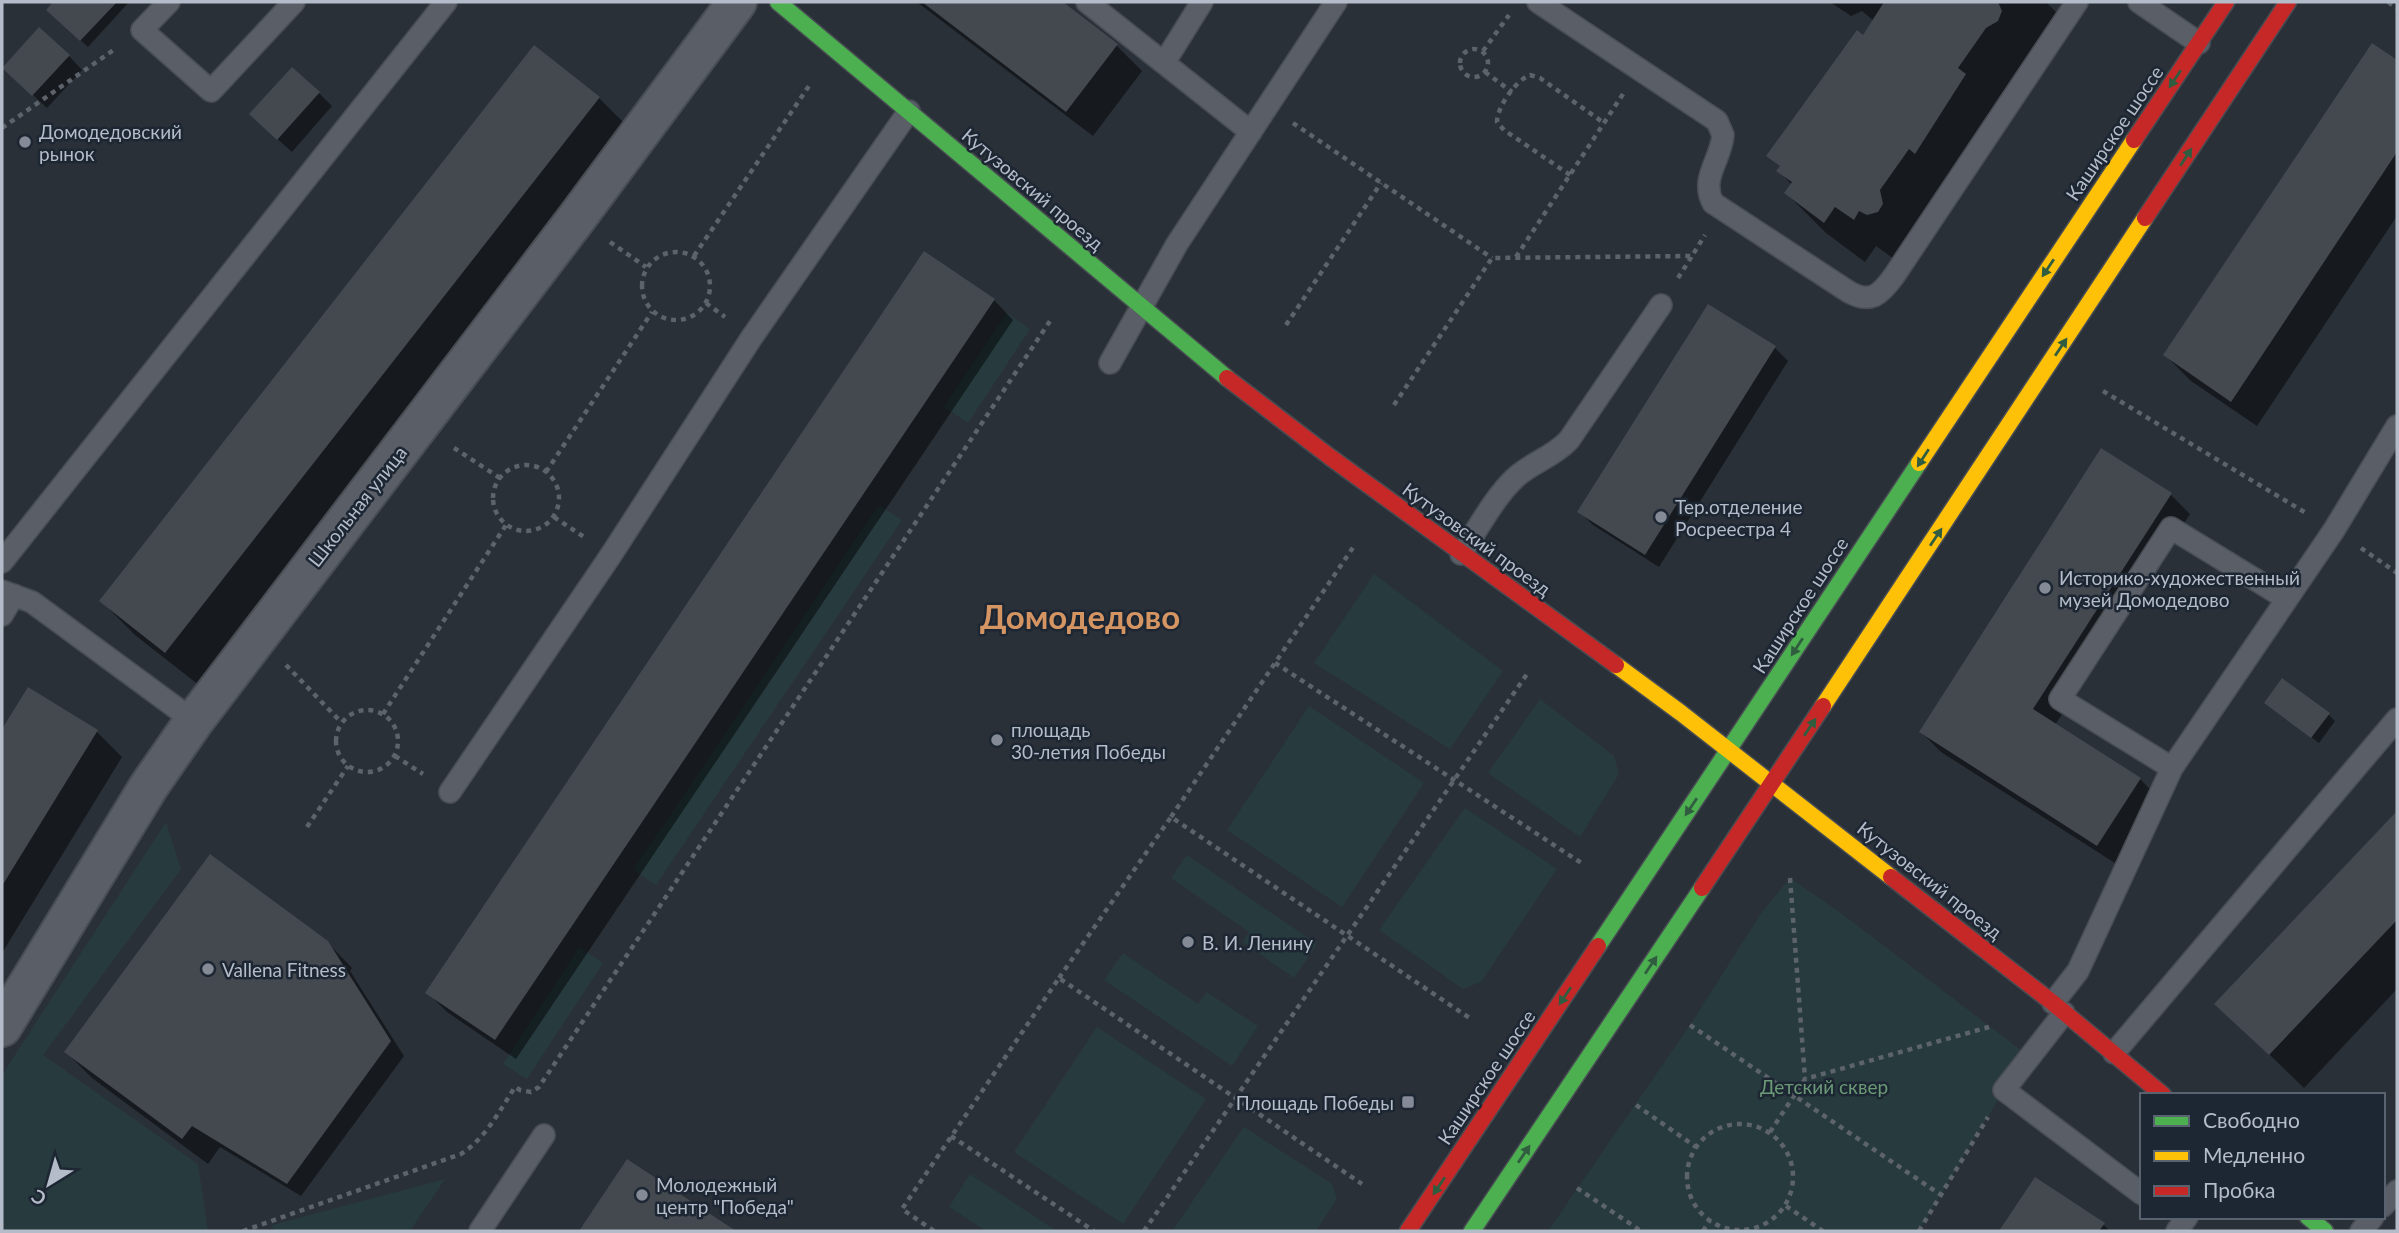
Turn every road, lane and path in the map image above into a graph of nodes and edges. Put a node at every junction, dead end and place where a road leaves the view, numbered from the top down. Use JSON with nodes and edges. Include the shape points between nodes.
{"nodes":[{"id":1,"x":169,"y":2,"type":"edge"},
{"id":2,"x":295,"y":2,"type":"edge"},
{"id":3,"x":446,"y":2,"type":"edge"},
{"id":4,"x":737,"y":2,"type":"edge"},
{"id":5,"x":778,"y":2,"type":"edge"},
{"id":6,"x":1087,"y":2,"type":"edge"},
{"id":7,"x":1202,"y":2,"type":"edge"},
{"id":8,"x":1336,"y":2,"type":"edge"},
{"id":9,"x":1538,"y":2,"type":"edge"},
{"id":10,"x":2077,"y":2,"type":"edge"},
{"id":11,"x":2139,"y":2,"type":"edge"},
{"id":12,"x":2226,"y":2,"type":"edge"},
{"id":13,"x":2288,"y":2,"type":"edge"},
{"id":14,"x":2388,"y":2,"type":"edge"},
{"id":15,"x":2397,"y":8,"type":"edge"},
{"id":16,"x":1511,"y":12,"type":"dead end"},
{"id":17,"x":142,"y":30,"type":"junction"},
{"id":18,"x":2199,"y":43,"type":"junction"},
{"id":19,"x":1483,"y":51,"type":"junction"},
{"id":20,"x":1164,"y":63,"type":"junction"},
{"id":21,"x":1639,"y":70,"type":"junction"},
{"id":22,"x":1485,"y":72,"type":"junction"},
{"id":23,"x":815,"y":78,"type":"dead end"},
{"id":24,"x":1512,"y":92,"type":"junction"},
{"id":25,"x":1268,"y":106,"type":"junction"},
{"id":26,"x":909,"y":111,"type":"junction"},
{"id":27,"x":1604,"y":123,"type":"junction"},
{"id":28,"x":2,"y":128,"type":"edge"},
{"id":29,"x":1251,"y":132,"type":"junction"},
{"id":30,"x":1570,"y":175,"type":"junction"},
{"id":31,"x":1381,"y":183,"type":"junction"},
{"id":32,"x":1721,"y":210,"type":"junction"},
{"id":33,"x":694,"y":256,"type":"junction"},
{"id":34,"x":1492,"y":258,"type":"junction"},
{"id":35,"x":1516,"y":258,"type":"junction"},
{"id":36,"x":1661,"y":305,"type":"dead end"},
{"id":37,"x":1140,"y":307,"type":"junction"},
{"id":38,"x":652,"y":312,"type":"junction"},
{"id":39,"x":1052,"y":318,"type":"dead end"},
{"id":40,"x":1286,"y":325,"type":"dead end"},
{"id":41,"x":1110,"y":363,"type":"dead end"},
{"id":42,"x":2103,"y":391,"type":"dead end"},
{"id":43,"x":1394,"y":405,"type":"dead end"},
{"id":44,"x":420,"y":425,"type":"junction"},
{"id":45,"x":2397,"y":426,"type":"edge"},
{"id":46,"x":546,"y":472,"type":"junction"},
{"id":47,"x":500,"y":478,"type":"junction"},
{"id":48,"x":506,"y":525,"type":"junction"},
{"id":49,"x":2334,"y":530,"type":"junction"},
{"id":50,"x":1354,"y":546,"type":"dead end"},
{"id":51,"x":1461,"y":554,"type":"junction"},
{"id":52,"x":2,"y":562,"type":"edge"},
{"id":53,"x":2397,"y":573,"type":"edge"},
{"id":54,"x":8,"y":593,"type":"edge"},
{"id":55,"x":2287,"y":599,"type":"junction"},
{"id":56,"x":2,"y":615,"type":"edge"},
{"id":57,"x":258,"y":636,"type":"junction"},
{"id":58,"x":1275,"y":663,"type":"junction"},
{"id":59,"x":1527,"y":674,"type":"dead end"},
{"id":60,"x":383,"y":714,"type":"junction"},
{"id":61,"x":2397,"y":719,"type":"edge"},
{"id":62,"x":194,"y":720,"type":"junction"},
{"id":63,"x":341,"y":722,"type":"junction"},
{"id":64,"x":1730,"y":751,"type":"junction"},
{"id":65,"x":348,"y":766,"type":"junction"},
{"id":66,"x":2172,"y":768,"type":"junction"},
{"id":67,"x":1455,"y":780,"type":"junction"},
{"id":68,"x":1772,"y":783,"type":"junction"},
{"id":69,"x":450,"y":792,"type":"dead end"},
{"id":70,"x":1171,"y":817,"type":"junction"},
{"id":71,"x":307,"y":827,"type":"dead end"},
{"id":72,"x":1583,"y":864,"type":"dead end"},
{"id":73,"x":1790,"y":878,"type":"dead end"},
{"id":74,"x":1348,"y":936,"type":"junction"},
{"id":75,"x":1059,"y":978,"type":"junction"},
{"id":76,"x":2059,"y":1008,"type":"junction"},
{"id":77,"x":1471,"y":1019,"type":"dead end"},
{"id":78,"x":1690,"y":1025,"type":"dead end"},
{"id":79,"x":2,"y":1027,"type":"edge"},
{"id":80,"x":1989,"y":1027,"type":"dead end"},
{"id":81,"x":2113,"y":1053,"type":"junction"},
{"id":82,"x":1805,"y":1079,"type":"junction"},
{"id":83,"x":2004,"y":1090,"type":"junction"},
{"id":84,"x":2161,"y":1093,"type":"edge"},
{"id":85,"x":1794,"y":1096,"type":"junction"},
{"id":86,"x":1235,"y":1098,"type":"junction"},
{"id":87,"x":1636,"y":1105,"type":"dead end"},
{"id":88,"x":1770,"y":1132,"type":"junction"},
{"id":89,"x":544,"y":1135,"type":"dead end"},
{"id":90,"x":951,"y":1136,"type":"junction"},
{"id":91,"x":1696,"y":1147,"type":"junction"},
{"id":92,"x":1362,"y":1184,"type":"dead end"},
{"id":93,"x":1577,"y":1188,"type":"dead end"},
{"id":94,"x":2397,"y":1191,"type":"edge"},
{"id":95,"x":2140,"y":1192,"type":"edge"},
{"id":96,"x":1941,"y":1195,"type":"junction"},
{"id":97,"x":2385,"y":1204,"type":"edge"},
{"id":98,"x":1786,"y":1206,"type":"junction"},
{"id":99,"x":2310,"y":1219,"type":"edge"},
{"id":100,"x":1710,"y":1220,"type":"junction"},
{"id":101,"x":257,"y":1228,"type":"edge"},
{"id":102,"x":243,"y":1231,"type":"edge"},
{"id":103,"x":480,"y":1231,"type":"edge"},
{"id":104,"x":934,"y":1231,"type":"edge"},
{"id":105,"x":1094,"y":1231,"type":"edge"},
{"id":106,"x":1144,"y":1231,"type":"edge"},
{"id":107,"x":1408,"y":1231,"type":"edge"},
{"id":108,"x":1472,"y":1231,"type":"edge"},
{"id":109,"x":1641,"y":1231,"type":"edge"},
{"id":110,"x":1703,"y":1231,"type":"edge"},
{"id":111,"x":1823,"y":1231,"type":"edge"},
{"id":112,"x":1919,"y":1231,"type":"edge"},
{"id":113,"x":2325,"y":1231,"type":"edge"}],
"edges":[{"from":1,"to":17,"type":"lane"},
{"from":2,"to":17,"type":"lane","via":[[211,91]]},
{"from":3,"to":52,"type":"lane"},
{"from":4,"to":44,"type":"street","name":"Школьная улица"},
{"from":5,"to":26,"type":"main road","name":"Кутузовский проезд"},
{"from":6,"to":20,"type":"lane"},
{"from":7,"to":20,"type":"lane"},
{"from":8,"to":25,"type":"lane"},
{"from":9,"to":21,"type":"lane"},
{"from":10,"to":32,"type":"lane","via":[[1894,276],[1876,296],[1858,297]]},
{"from":11,"to":18,"type":"lane"},
{"from":12,"to":18,"type":"main road","name":"Каширское шоссе"},
{"from":68,"to":13,"type":"main road","one_way":true},
{"from":14,"to":15,"type":"path"},
{"from":16,"to":19,"type":"path"},
{"from":17,"to":28,"type":"path"},
{"from":18,"to":64,"type":"main road","name":"Каширское шоссе","one_way":true},
{"from":19,"to":22,"type":"path","via":[[1489,63]]},
{"from":19,"to":22,"type":"path","via":[[1469,50],[1460,64],[1472,77]]},
{"from":20,"to":29,"type":"lane"},
{"from":21,"to":27,"type":"path"},
{"from":21,"to":32,"type":"lane","via":[[1712,116],[1721,128],[1723,142],[1708,184],[1713,203]]},
{"from":22,"to":24,"type":"path"},
{"from":23,"to":33,"type":"path"},
{"from":24,"to":27,"type":"path","via":[[1523,78],[1535,76]]},
{"from":24,"to":30,"type":"path","via":[[1497,114],[1497,122]]},
{"from":25,"to":29,"type":"lane"},
{"from":25,"to":31,"type":"path"},
{"from":26,"to":37,"type":"main road","name":"Кутузовский проезд"},
{"from":26,"to":69,"type":"lane","via":[[752,337]]},
{"from":27,"to":30,"type":"path"},
{"from":29,"to":37,"type":"lane"},
{"from":30,"to":35,"type":"path"},
{"from":31,"to":34,"type":"path"},
{"from":31,"to":40,"type":"path"},
{"from":32,"to":35,"type":"path","via":[[1692,256]]},
{"from":33,"to":38,"type":"path","via":[[665,253],[646,267],[640,286]]},
{"from":33,"to":38,"type":"path","via":[[707,270],[711,284],[706,303],[698,313],[680,321],[665,320]]},
{"from":34,"to":35,"type":"path"},
{"from":34,"to":43,"type":"path"},
{"from":36,"to":51,"type":"lane","via":[[1569,440],[1515,478]]},
{"from":37,"to":41,"type":"lane"},
{"from":37,"to":51,"type":"main road","name":"Кутузовский проезд"},
{"from":38,"to":46,"type":"path"},
{"from":39,"to":101,"type":"path","via":[[539,1087],[531,1092],[515,1087],[485,1133],[461,1154]]},
{"from":42,"to":49,"type":"path"},
{"from":44,"to":47,"type":"path"},
{"from":44,"to":57,"type":"street","name":"Школьная улица"},
{"from":45,"to":49,"type":"lane"},
{"from":46,"to":47,"type":"path","via":[[518,467]]},
{"from":46,"to":48,"type":"path","via":[[559,491],[554,517],[536,530]]},
{"from":47,"to":48,"type":"path","via":[[494,501],[496,513]]},
{"from":48,"to":60,"type":"path"},
{"from":49,"to":53,"type":"path"},
{"from":49,"to":55,"type":"lane"},
{"from":50,"to":58,"type":"path"},
{"from":51,"to":64,"type":"main road","name":"Кутузовский проезд"},
{"from":54,"to":56,"type":"lane"},
{"from":54,"to":62,"type":"lane","via":[[32,602]]},
{"from":55,"to":66,"type":"lane"},
{"from":55,"to":66,"type":"lane","via":[[2171,528],[2060,699]]},
{"from":57,"to":62,"type":"street","name":"Школьная улица"},
{"from":57,"to":63,"type":"path"},
{"from":58,"to":67,"type":"path"},
{"from":58,"to":70,"type":"path"},
{"from":59,"to":67,"type":"path"},
{"from":60,"to":63,"type":"path","via":[[358,711]]},
{"from":60,"to":65,"type":"path","via":[[398,735],[395,756],[373,771]]},
{"from":61,"to":81,"type":"lane"},
{"from":62,"to":79,"type":"street","name":"Школьная улица"},
{"from":63,"to":65,"type":"path","via":[[336,746]]},
{"from":64,"to":68,"type":"main road","name":"Кутузовский проезд"},
{"from":64,"to":107,"type":"main road","name":"Каширское шоссе","one_way":true},
{"from":65,"to":71,"type":"path"},
{"from":66,"to":76,"type":"lane"},
{"from":67,"to":72,"type":"path"},
{"from":67,"to":74,"type":"path"},
{"from":68,"to":76,"type":"main road","name":"Кутузовский проезд"},
{"from":108,"to":68,"type":"main road","one_way":true},
{"from":70,"to":74,"type":"path"},
{"from":70,"to":75,"type":"path"},
{"from":73,"to":82,"type":"path"},
{"from":74,"to":77,"type":"path"},
{"from":74,"to":86,"type":"path"},
{"from":75,"to":86,"type":"path"},
{"from":75,"to":90,"type":"path"},
{"from":76,"to":81,"type":"main road","name":"Кутузовский проезд"},
{"from":76,"to":83,"type":"lane"},
{"from":78,"to":85,"type":"path"},
{"from":80,"to":82,"type":"path"},
{"from":81,"to":84,"type":"main road","name":"Кутузовский проезд"},
{"from":82,"to":85,"type":"path"},
{"from":83,"to":95,"type":"lane"},
{"from":83,"to":96,"type":"path"},
{"from":85,"to":88,"type":"path"},
{"from":85,"to":96,"type":"path"},
{"from":86,"to":92,"type":"path"},
{"from":86,"to":106,"type":"path"},
{"from":87,"to":91,"type":"path"},
{"from":88,"to":91,"type":"path","via":[[1749,1124],[1732,1124],[1716,1129]]},
{"from":88,"to":98,"type":"path","via":[[1789,1154],[1793,1171],[1793,1189]]},
{"from":89,"to":103,"type":"lane"},
{"from":90,"to":104,"type":"path","via":[[902,1209]]},
{"from":90,"to":105,"type":"path"},
{"from":91,"to":100,"type":"path","via":[[1687,1169],[1688,1186],[1693,1203]]},
{"from":93,"to":109,"type":"path"},
{"from":94,"to":97,"type":"lane"},
{"from":96,"to":112,"type":"path"},
{"from":98,"to":100,"type":"path","via":[[1757,1228],[1739,1231]]},
{"from":98,"to":111,"type":"path"},
{"from":99,"to":113,"type":"main road"},
{"from":100,"to":110,"type":"path"},
{"from":101,"to":102,"type":"path"}]}
